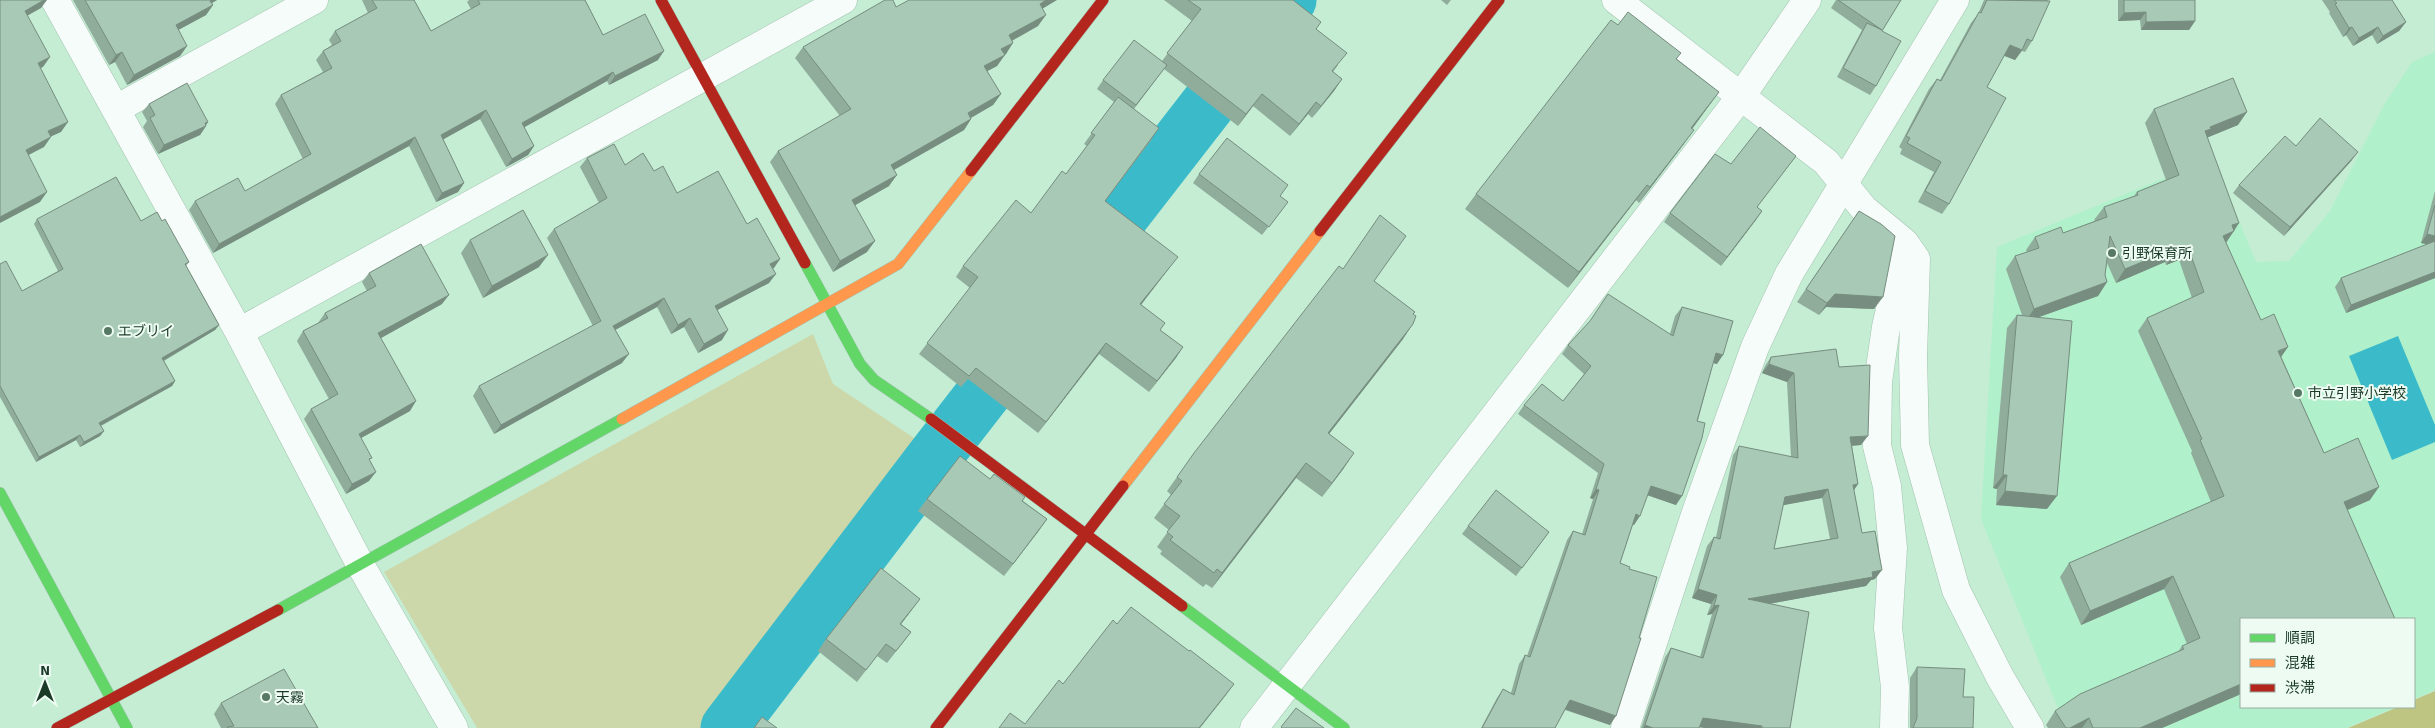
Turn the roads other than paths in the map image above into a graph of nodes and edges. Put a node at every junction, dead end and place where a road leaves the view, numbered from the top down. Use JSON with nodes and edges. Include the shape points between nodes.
{"nodes":[{"id":1,"x":55,"y":0,"type":"edge"},
{"id":2,"x":314,"y":0,"type":"edge"},
{"id":3,"x":661,"y":0,"type":"edge"},
{"id":4,"x":843,"y":0,"type":"edge"},
{"id":5,"x":1103,"y":0,"type":"edge"},
{"id":6,"x":1499,"y":0,"type":"edge"},
{"id":7,"x":1616,"y":0,"type":"edge"},
{"id":8,"x":1806,"y":0,"type":"edge"},
{"id":9,"x":1955,"y":0,"type":"edge"},
{"id":10,"x":704,"y":77,"type":"junction"},
{"id":11,"x":1742,"y":95,"type":"junction"},
{"id":12,"x":116,"y":110,"type":"junction"},
{"id":13,"x":1843,"y":185,"type":"junction"},
{"id":14,"x":1905,"y":243,"type":"junction"},
{"id":15,"x":828,"y":304,"type":"junction"},
{"id":16,"x":239,"y":332,"type":"junction"},
{"id":17,"x":0,"y":493,"type":"edge"},
{"id":18,"x":1085,"y":533,"type":"junction"},
{"id":19,"x":361,"y":566,"type":"junction"},
{"id":20,"x":1288,"y":684,"type":"junction"},
{"id":21,"x":111,"y":698,"type":"junction"},
{"id":22,"x":57,"y":728,"type":"edge"},
{"id":23,"x":127,"y":728,"type":"edge"},
{"id":24,"x":454,"y":728,"type":"edge"},
{"id":25,"x":936,"y":728,"type":"edge"},
{"id":26,"x":1254,"y":728,"type":"edge"},
{"id":27,"x":1344,"y":728,"type":"edge"},
{"id":28,"x":1625,"y":728,"type":"edge"},
{"id":29,"x":1894,"y":728,"type":"edge"},
{"id":30,"x":2030,"y":728,"type":"edge"}],
"edges":[{"from":1,"to":12,"type":"street"},
{"from":2,"to":12,"type":"street"},
{"from":3,"to":10,"type":"street"},
{"from":4,"to":10,"type":"street"},
{"from":5,"to":15,"type":"street","via":[[898,264]]},
{"from":6,"to":18,"type":"street"},
{"from":7,"to":11,"type":"street"},
{"from":8,"to":11,"type":"street"},
{"from":9,"to":13,"type":"street"},
{"from":10,"to":15,"type":"street"},
{"from":10,"to":16,"type":"street"},
{"from":11,"to":13,"type":"street","via":[[1826,162]]},
{"from":11,"to":20,"type":"street"},
{"from":12,"to":16,"type":"street"},
{"from":13,"to":14,"type":"street","via":[[1864,209]]},
{"from":13,"to":28,"type":"street","via":[[1789,274],[1755,347],[1695,515]]},
{"from":14,"to":29,"type":"street","via":[[1878,382],[1877,446],[1887,486],[1893,548],[1888,628],[1895,687]]},
{"from":14,"to":30,"type":"street","via":[[1916,259],[1915,445],[1956,590]]},
{"from":15,"to":18,"type":"street","via":[[860,364],[874,380]]},
{"from":15,"to":19,"type":"street"},
{"from":16,"to":19,"type":"street"},
{"from":17,"to":21,"type":"street"},
{"from":18,"to":20,"type":"street"},
{"from":18,"to":25,"type":"street"},
{"from":19,"to":21,"type":"street"},
{"from":19,"to":24,"type":"street"},
{"from":20,"to":26,"type":"street"},
{"from":20,"to":27,"type":"street"},
{"from":21,"to":22,"type":"street"},
{"from":21,"to":23,"type":"street"}]}
